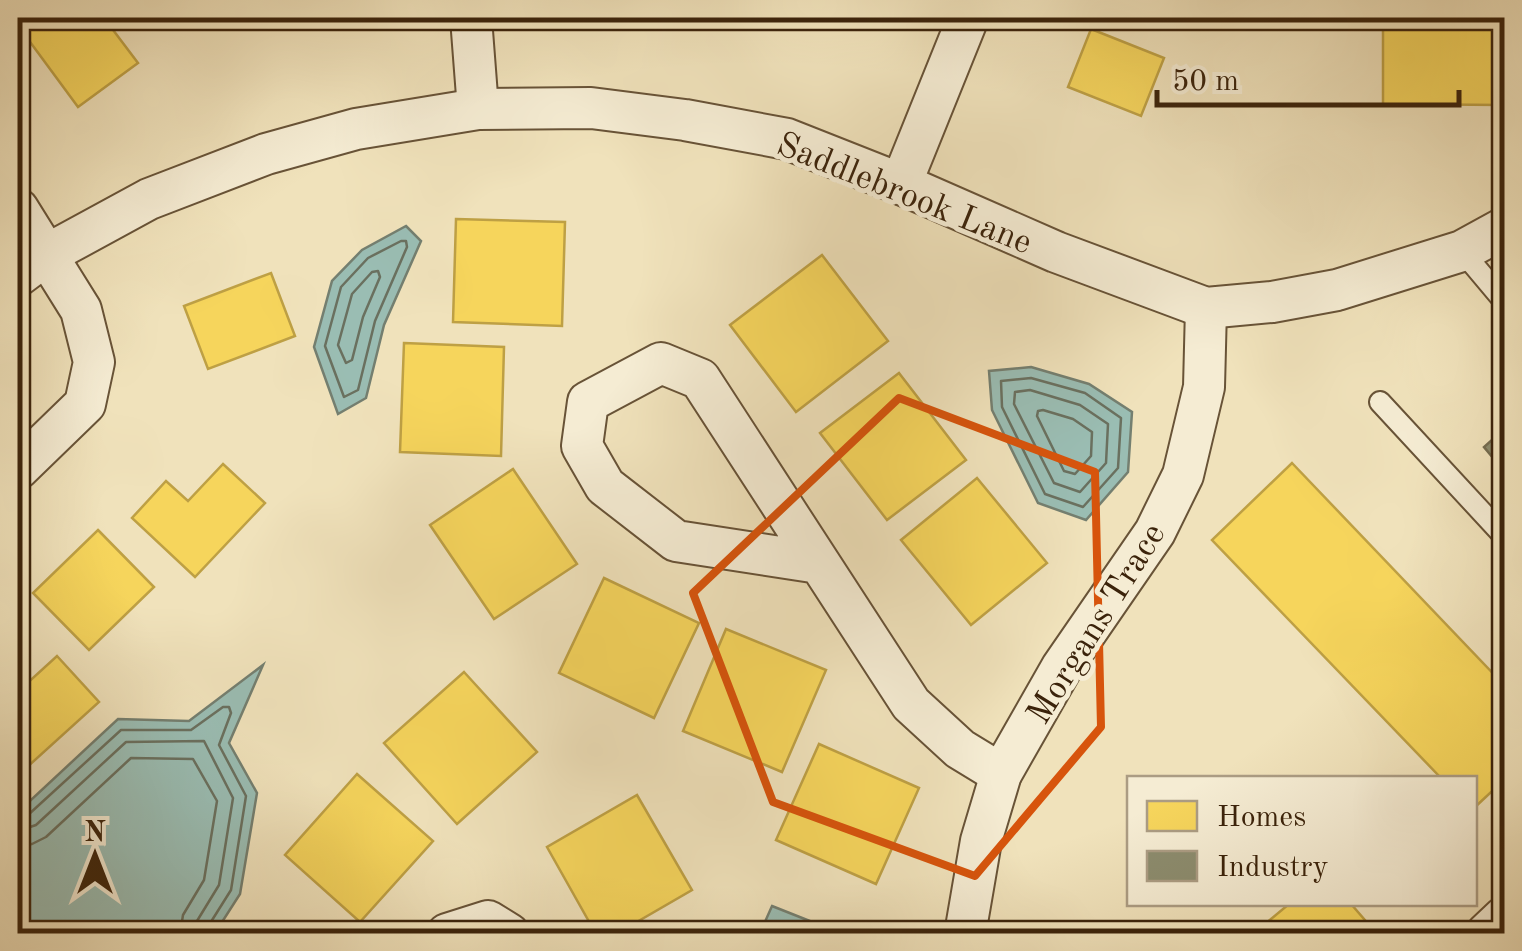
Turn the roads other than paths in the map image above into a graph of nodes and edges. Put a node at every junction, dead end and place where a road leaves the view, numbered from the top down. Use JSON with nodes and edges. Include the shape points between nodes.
{"nodes":[{"id":1,"x":471,"y":18,"type":"edge"},
{"id":2,"x":968,"y":18,"type":"edge"},
{"id":3,"x":478,"y":109,"type":"junction"},
{"id":4,"x":901,"y":184,"type":"junction"},
{"id":5,"x":18,"y":210,"type":"edge"},
{"id":6,"x":1504,"y":228,"type":"edge"},
{"id":7,"x":1462,"y":251,"type":"junction"},
{"id":8,"x":32,"y":266,"type":"edge"},
{"id":9,"x":1504,"y":302,"type":"edge"},
{"id":10,"x":1206,"y":308,"type":"junction"},
{"id":11,"x":1380,"y":402,"type":"dead end"},
{"id":12,"x":18,"y":469,"type":"edge"},
{"id":13,"x":1504,"y":536,"type":"edge"},
{"id":14,"x":819,"y":563,"type":"junction"},
{"id":15,"x":1001,"y":774,"type":"junction"},
{"id":16,"x":1504,"y":917,"type":"edge"},
{"id":17,"x":447,"y":934,"type":"edge"},
{"id":18,"x":509,"y":934,"type":"edge"},
{"id":19,"x":965,"y":934,"type":"edge"},
{"id":20,"x":1486,"y":934,"type":"edge"}],
"edges":[{"from":1,"to":3,"type":"street"},
{"from":2,"to":4,"type":"street"},
{"from":3,"to":4,"type":"street","name":"Saddlebrook Lane","via":[[591,108],[685,120],[787,140]]},
{"from":3,"to":8,"type":"street","name":"Saddlebrook Lane","via":[[266,154],[148,199]]},
{"from":4,"to":10,"type":"street","name":"Saddlebrook Lane"},
{"from":5,"to":8,"type":"street"},
{"from":6,"to":7,"type":"street","name":"Saddlebrook Lane"},
{"from":7,"to":9,"type":"lane"},
{"from":7,"to":10,"type":"street","name":"Saddlebrook Lane","via":[[1337,290]]},
{"from":8,"to":12,"type":"street","via":[[81,310],[94,362],[85,404]]},
{"from":10,"to":15,"type":"street","name":"Morgans Trace","via":[[1204,387],[1184,475],[1155,532],[1062,667]]},
{"from":11,"to":13,"type":"lane"},
{"from":14,"to":14,"type":"street","via":[[700,380],[661,363],[588,402],[582,446],[605,486],[676,541]]},
{"from":14,"to":15,"type":"street","via":[[911,704],[960,749]]},
{"from":15,"to":19,"type":"street","name":"Morgans Trace"},
{"from":16,"to":20,"type":"street"},
{"from":17,"to":18,"type":"street","via":[[488,921]]}]}
